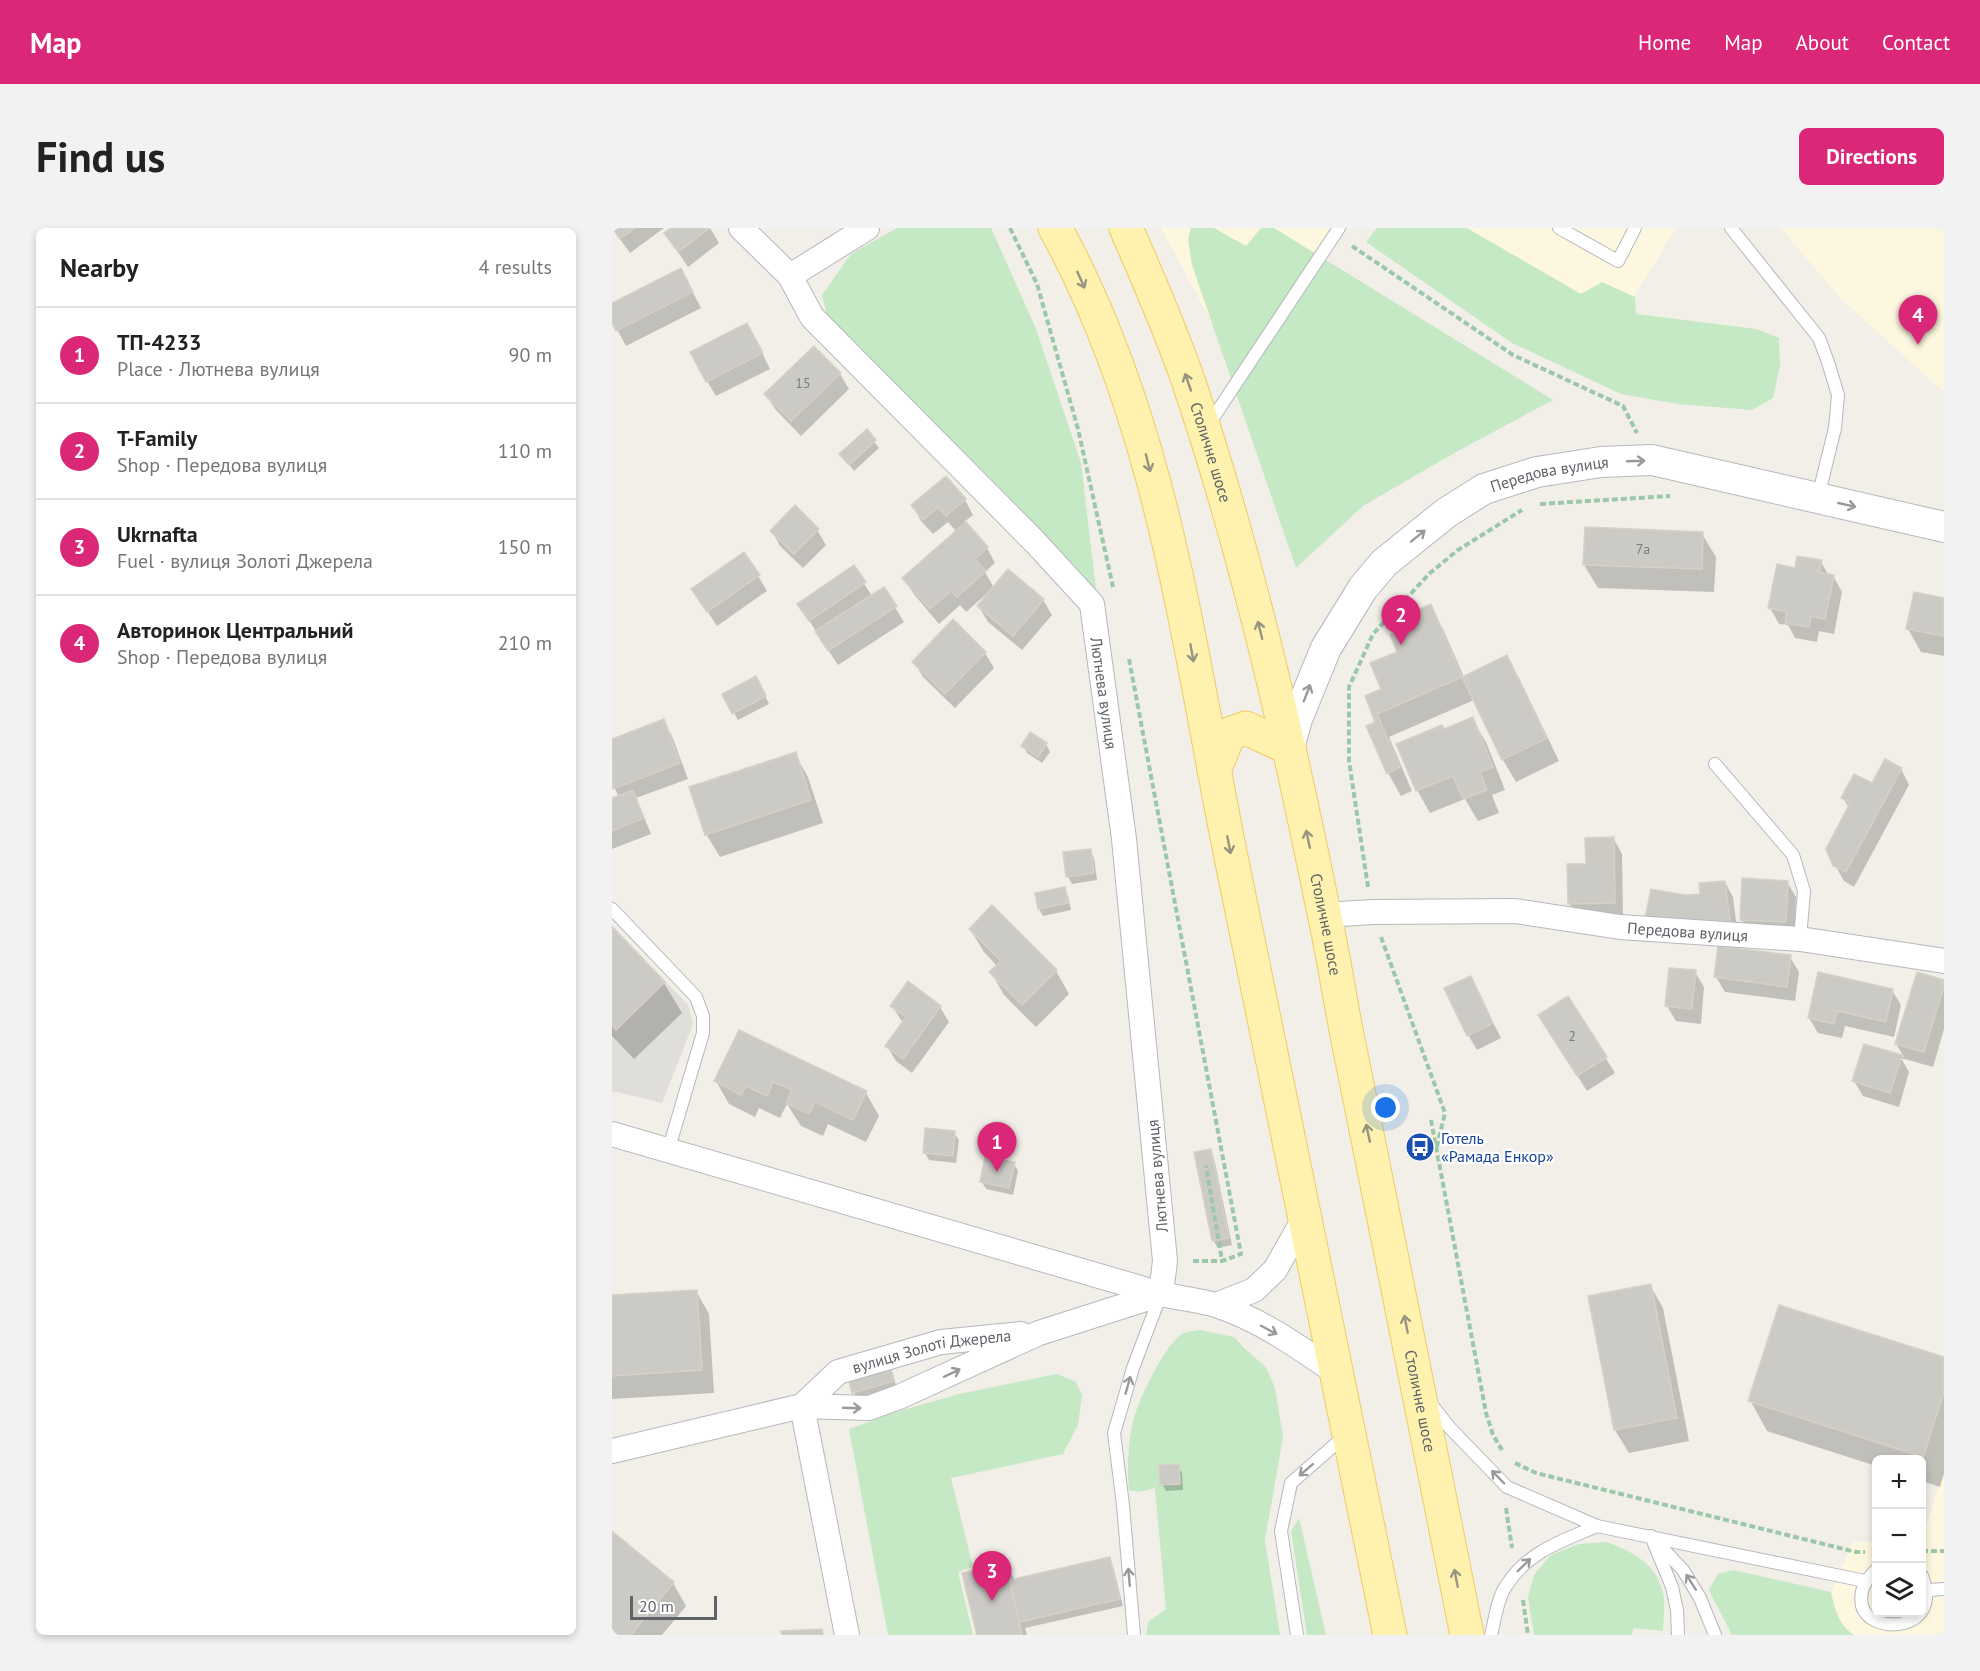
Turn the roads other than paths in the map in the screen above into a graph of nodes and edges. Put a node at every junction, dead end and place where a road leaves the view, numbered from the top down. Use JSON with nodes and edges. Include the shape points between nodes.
{"nodes":[{"id":1,"x":741,"y":228,"type":"edge"},
{"id":2,"x":867,"y":228,"type":"edge"},
{"id":3,"x":1055,"y":228,"type":"edge"},
{"id":4,"x":1126,"y":228,"type":"edge"},
{"id":5,"x":1339,"y":228,"type":"edge"},
{"id":6,"x":1559,"y":228,"type":"edge"},
{"id":7,"x":1635,"y":228,"type":"edge"},
{"id":8,"x":1731,"y":228,"type":"edge"},
{"id":9,"x":790,"y":276,"type":"junction"},
{"id":10,"x":1204,"y":433,"type":"junction"},
{"id":11,"x":1817,"y":499,"type":"junction"},
{"id":12,"x":1944,"y":527,"type":"edge"},
{"id":13,"x":1289,"y":748,"type":"junction"},
{"id":14,"x":1715,"y":764,"type":"dead end"},
{"id":15,"x":1214,"y":771,"type":"junction"},
{"id":16,"x":612,"y":909,"type":"edge"},
{"id":17,"x":1325,"y":915,"type":"junction"},
{"id":18,"x":1800,"y":939,"type":"junction"},
{"id":19,"x":1944,"y":961,"type":"edge"},
{"id":20,"x":612,"y":1134,"type":"edge"},
{"id":21,"x":668,"y":1151,"type":"junction"},
{"id":22,"x":1305,"y":1217,"type":"junction"},
{"id":23,"x":1161,"y":1294,"type":"junction"},
{"id":24,"x":1216,"y":1305,"type":"junction"},
{"id":25,"x":1039,"y":1333,"type":"junction"},
{"id":26,"x":1338,"y":1374,"type":"junction"},
{"id":27,"x":1419,"y":1389,"type":"junction"},
{"id":28,"x":802,"y":1406,"type":"junction"},
{"id":29,"x":1350,"y":1432,"type":"junction"},
{"id":30,"x":612,"y":1451,"type":"edge"},
{"id":31,"x":1597,"y":1526,"type":"junction"},
{"id":32,"x":1651,"y":1536,"type":"junction"},
{"id":33,"x":1872,"y":1574,"type":"edge"},
{"id":34,"x":1865,"y":1581,"type":"junction"},
{"id":35,"x":1926,"y":1584,"type":"edge"},
{"id":36,"x":1944,"y":1589,"type":"edge"},
{"id":37,"x":1929,"y":1590,"type":"junction"},
{"id":38,"x":1888,"y":1634,"type":"edge"},
{"id":39,"x":1903,"y":1634,"type":"edge"},
{"id":40,"x":847,"y":1635,"type":"edge"},
{"id":41,"x":1134,"y":1635,"type":"edge"},
{"id":42,"x":1297,"y":1635,"type":"edge"},
{"id":43,"x":1390,"y":1635,"type":"edge"},
{"id":44,"x":1467,"y":1635,"type":"edge"},
{"id":45,"x":1491,"y":1635,"type":"edge"},
{"id":46,"x":1678,"y":1635,"type":"edge"},
{"id":47,"x":1715,"y":1635,"type":"edge"}],
"edges":[{"from":1,"to":9,"type":"street","name":"Лютнева вулиця"},
{"from":2,"to":9,"type":"street"},
{"from":3,"to":15,"type":"main road","one_way":true,"via":[[1103,329],[1138,425],[1183,602]]},
{"from":10,"to":4,"type":"main road","name":"Столичне шосе","one_way":true,"via":[[1156,296]]},
{"from":5,"to":10,"type":"lane"},
{"from":6,"to":7,"type":"lane","via":[[1618,261]]},
{"from":8,"to":11,"type":"lane","via":[[1819,338],[1828,362],[1838,396],[1835,429]]},
{"from":9,"to":23,"type":"street","name":"Лютнева вулиця","via":[[812,317],[1092,604],[1124,839],[1154,1133],[1165,1261]]},
{"from":13,"to":10,"type":"main road","name":"Столичне шосе","one_way":true,"via":[[1238,543]]},
{"from":11,"to":12,"type":"street","name":"Передова вулиця","one_way":true},
{"from":13,"to":11,"type":"street","name":"Передова вулиця","one_way":true,"via":[[1326,648],[1363,588],[1384,563],[1446,513],[1484,489],[1537,472],[1601,462],[1652,460]]},
{"from":13,"to":15,"type":"main road","via":[[1246,728],[1229,734]]},
{"from":17,"to":13,"type":"main road","name":"Столичне шосе","one_way":true},
{"from":14,"to":18,"type":"lane","via":[[1793,855],[1804,891]]},
{"from":15,"to":22,"type":"main road","one_way":true},
{"from":16,"to":21,"type":"lane","via":[[696,997],[703,1016],[703,1033]]},
{"from":17,"to":18,"type":"street","name":"Передова вулиця","via":[[1515,911],[1620,927]]},
{"from":27,"to":17,"type":"main road","name":"Столичне шосе","one_way":true},
{"from":18,"to":19,"type":"street","name":"Передова вулиця"},
{"from":20,"to":21,"type":"street"},
{"from":21,"to":23,"type":"street"},
{"from":22,"to":24,"type":"street","via":[[1275,1270],[1254,1290]]},
{"from":22,"to":26,"type":"main road"},
{"from":23,"to":24,"type":"street"},
{"from":23,"to":25,"type":"street","name":"вулиця Золоті Джерела"},
{"from":41,"to":23,"type":"lane","one_way":true,"via":[[1114,1433]]},
{"from":24,"to":26,"type":"street","one_way":true,"via":[[1284,1338]]},
{"from":28,"to":25,"type":"street","name":"вулиця Золоті Джерела","one_way":true,"via":[[869,1408]]},
{"from":25,"to":28,"type":"street","name":"вулиця Золоті Джерела","via":[[941,1342],[838,1372]]},
{"from":26,"to":29,"type":"main road"},
{"from":31,"to":27,"type":"lane","one_way":true,"via":[[1507,1487]]},
{"from":44,"to":27,"type":"main road","name":"Столичне шосе","one_way":true},
{"from":28,"to":30,"type":"street","name":"вулиця Золоті Джерела"},
{"from":28,"to":40,"type":"street"},
{"from":29,"to":42,"type":"lane","one_way":true,"via":[[1291,1484],[1281,1531]]},
{"from":29,"to":43,"type":"main road"},
{"from":31,"to":32,"type":"lane"},
{"from":45,"to":31,"type":"lane","one_way":true,"via":[[1505,1587],[1520,1569],[1539,1551]]},
{"from":32,"to":34,"type":"lane"},
{"from":32,"to":46,"type":"lane","via":[[1672,1587]]},
{"from":47,"to":32,"type":"lane","one_way":true,"via":[[1683,1570]]},
{"from":33,"to":34,"type":"lane"},
{"from":34,"to":38,"type":"lane","via":[[1860,1597],[1863,1613],[1873,1627]]},
{"from":35,"to":37,"type":"lane"},
{"from":36,"to":37,"type":"lane"},
{"from":37,"to":39,"type":"lane","via":[[1930,1604],[1925,1617],[1916,1628]]},
{"from":38,"to":39,"type":"lane"}]}
